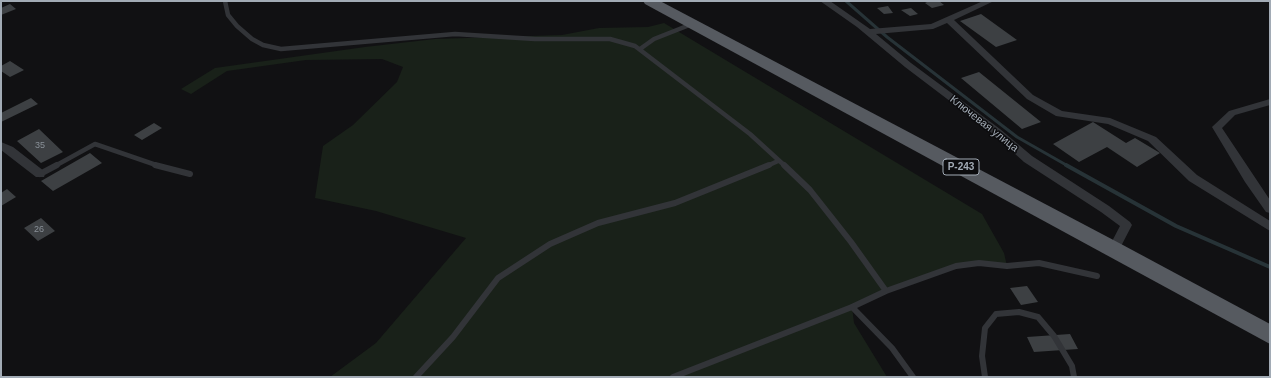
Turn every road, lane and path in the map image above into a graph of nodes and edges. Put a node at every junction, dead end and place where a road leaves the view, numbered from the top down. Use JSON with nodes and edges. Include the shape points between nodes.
{"nodes":[{"id":1,"x":225,"y":1,"type":"edge"},
{"id":2,"x":650,"y":1,"type":"edge"},
{"id":3,"x":824,"y":1,"type":"edge"},
{"id":4,"x":990,"y":1,"type":"edge"},
{"id":5,"x":949,"y":20,"type":"junction"},
{"id":6,"x":693,"y":24,"type":"junction"},
{"id":7,"x":868,"y":32,"type":"junction"},
{"id":8,"x":640,"y":48,"type":"junction"},
{"id":9,"x":1270,"y":102,"type":"edge"},
{"id":10,"x":1,"y":146,"type":"edge"},
{"id":11,"x":778,"y":161,"type":"junction"},
{"id":12,"x":40,"y":174,"type":"joint"},
{"id":13,"x":190,"y":174,"type":"dead end"},
{"id":14,"x":1270,"y":209,"type":"edge"},
{"id":15,"x":1270,"y":227,"type":"edge"},
{"id":16,"x":1114,"y":249,"type":"junction"},
{"id":17,"x":1097,"y":276,"type":"dead end"},
{"id":18,"x":886,"y":291,"type":"junction"},
{"id":19,"x":852,"y":307,"type":"junction"},
{"id":20,"x":1270,"y":335,"type":"edge"},
{"id":21,"x":416,"y":377,"type":"edge"},
{"id":22,"x":674,"y":377,"type":"edge"},
{"id":23,"x":914,"y":377,"type":"edge"},
{"id":24,"x":985,"y":377,"type":"edge"},
{"id":25,"x":1074,"y":377,"type":"edge"}],
"edges":[{"from":1,"to":8,"type":"lane","via":[[228,15],[237,26],[252,39],[277,49],[455,34],[535,39],[610,39]]},
{"from":2,"to":6,"type":"highway","number":"Р-243"},
{"from":3,"to":7,"type":"street","name":"Ключевая улица"},
{"from":4,"to":5,"type":"street"},
{"from":5,"to":7,"type":"street","via":[[933,26]]},
{"from":5,"to":15,"type":"street","via":[[1030,97],[1060,114],[1110,121],[1152,139],[1193,178]]},
{"from":6,"to":8,"type":"lane","via":[[654,39]]},
{"from":6,"to":16,"type":"highway","number":"Р-243"},
{"from":7,"to":16,"type":"street","name":"Ключевая улица","via":[[996,131],[1028,159],[1126,225]]},
{"from":8,"to":11,"type":"lane","via":[[750,134]]},
{"from":9,"to":14,"type":"street","via":[[1232,113],[1217,127],[1248,180]]},
{"from":10,"to":12,"type":"street"},
{"from":11,"to":18,"type":"lane","via":[[810,190]]},
{"from":11,"to":21,"type":"lane","via":[[675,203],[598,223],[550,244],[498,278],[454,338]]},
{"from":12,"to":13,"type":"lane","via":[[96,144]]},
{"from":16,"to":20,"type":"highway","number":"Р-243"},
{"from":17,"to":18,"type":"lane","via":[[1039,263],[1007,266],[979,263],[956,266]]},
{"from":18,"to":19,"type":"lane"},
{"from":19,"to":22,"type":"lane"},
{"from":19,"to":23,"type":"lane","via":[[892,348]]},
{"from":24,"to":25,"type":"lane","via":[[982,356],[985,328],[996,314],[1019,312],[1038,317],[1063,350],[1072,366]]}]}
